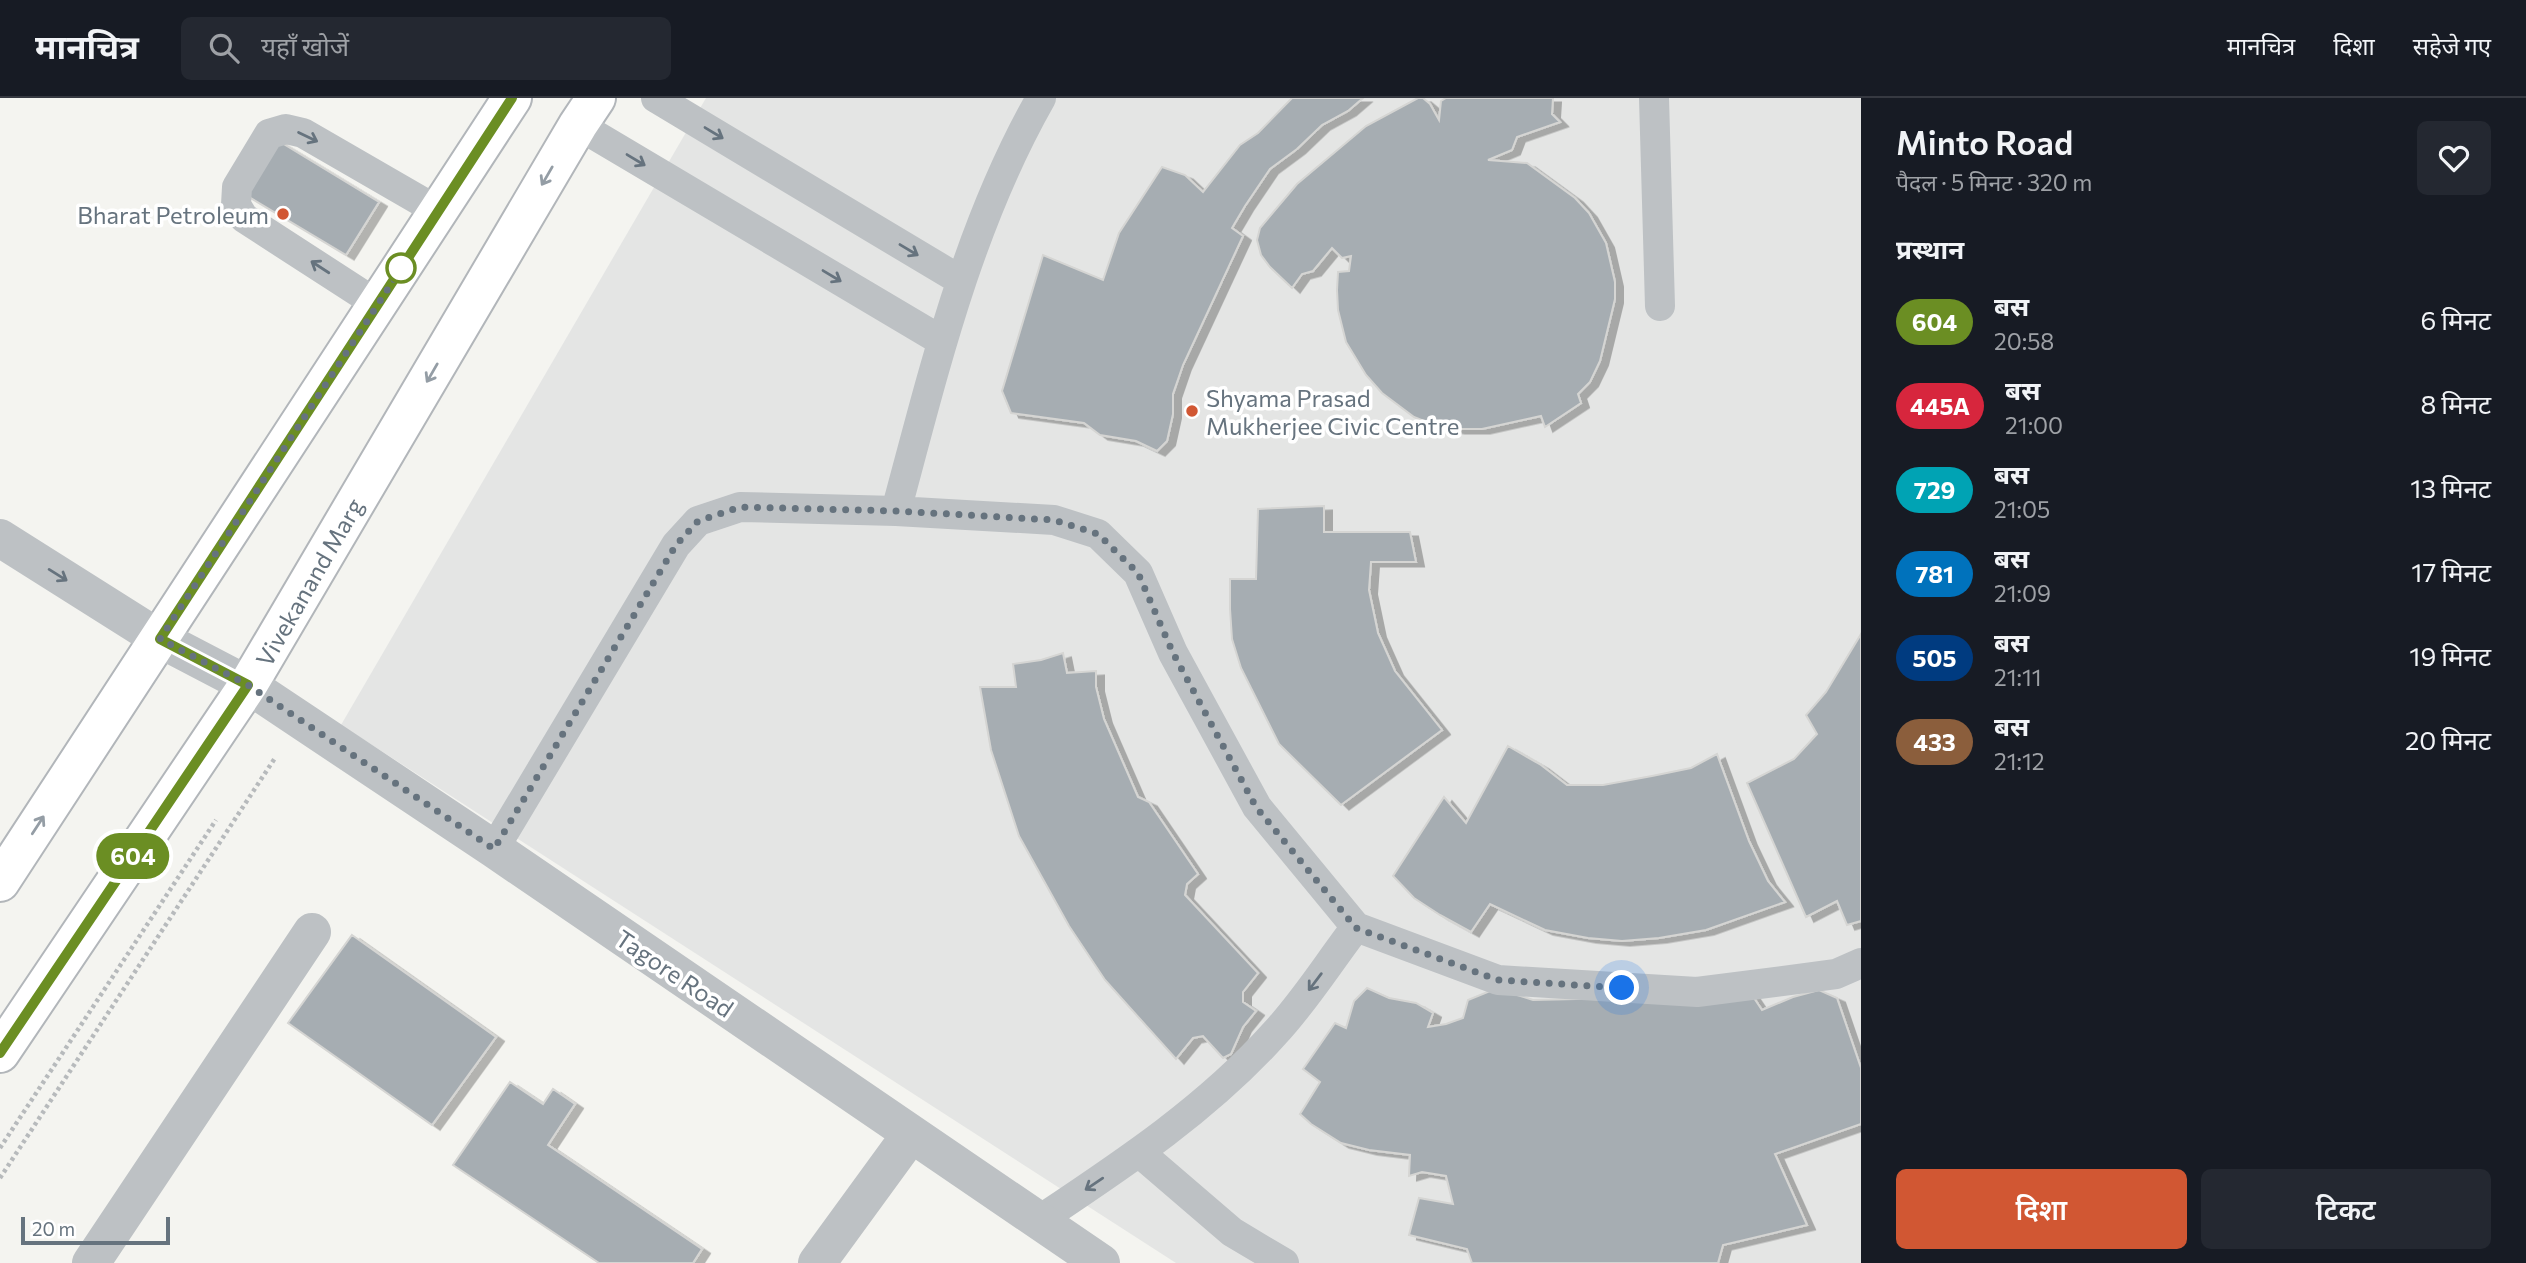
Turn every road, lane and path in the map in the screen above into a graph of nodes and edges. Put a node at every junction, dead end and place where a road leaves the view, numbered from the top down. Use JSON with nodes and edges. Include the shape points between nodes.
{"nodes":[{"id":1,"x":512,"y":98,"type":"edge"},
{"id":2,"x":656,"y":98,"type":"edge"},
{"id":3,"x":1041,"y":98,"type":"edge"},
{"id":4,"x":1654,"y":98,"type":"edge"},
{"id":5,"x":587,"y":111,"type":"edge"},
{"id":6,"x":438,"y":212,"type":"junction"},
{"id":7,"x":960,"y":280,"type":"junction"},
{"id":8,"x":377,"y":304,"type":"junction"},
{"id":9,"x":1660,"y":306,"type":"dead end"},
{"id":10,"x":942,"y":341,"type":"junction"},
{"id":11,"x":896,"y":511,"type":"junction"},
{"id":12,"x":0,"y":538,"type":"edge"},
{"id":13,"x":160,"y":639,"type":"junction"},
{"id":14,"x":248,"y":685,"type":"junction"},
{"id":15,"x":301,"y":720,"type":"junction"},
{"id":16,"x":219,"y":815,"type":"dead end"},
{"id":17,"x":494,"y":849,"type":"junction"},
{"id":18,"x":2,"y":874,"type":"edge"},
{"id":19,"x":1356,"y":928,"type":"junction"},
{"id":20,"x":312,"y":932,"type":"dead end"},
{"id":21,"x":1861,"y":963,"type":"edge"},
{"id":22,"x":0,"y":1053,"type":"edge"},
{"id":23,"x":911,"y":1134,"type":"junction"},
{"id":24,"x":0,"y":1149,"type":"edge"},
{"id":25,"x":1140,"y":1153,"type":"junction"},
{"id":26,"x":0,"y":1178,"type":"edge"},
{"id":27,"x":1038,"y":1221,"type":"junction"},
{"id":28,"x":91,"y":1263,"type":"edge"},
{"id":29,"x":817,"y":1263,"type":"edge"},
{"id":30,"x":1101,"y":1263,"type":"edge"},
{"id":31,"x":1284,"y":1263,"type":"edge"}],
"edges":[{"from":1,"to":6,"type":"main road"},
{"from":2,"to":7,"type":"lane","one_way":true},
{"from":3,"to":7,"type":"lane","via":[[1017,140]]},
{"from":4,"to":9,"type":"lane"},
{"from":5,"to":10,"type":"lane","one_way":true},
{"from":5,"to":14,"type":"main road","name":"Vivekanand Marg","one_way":true},
{"from":6,"to":8,"type":"main road"},
{"from":8,"to":6,"type":"lane","one_way":true,"via":[[244,218],[236,205],[237,187],[269,134],[286,129],[303,133]]},
{"from":7,"to":10,"type":"lane"},
{"from":8,"to":13,"type":"main road"},
{"from":10,"to":11,"type":"lane"},
{"from":11,"to":17,"type":"lane","via":[[740,507],[698,521],[676,545]]},
{"from":11,"to":19,"type":"lane","via":[[1054,520],[1098,534],[1138,573],[1173,653],[1256,807]]},
{"from":12,"to":13,"type":"street","name":"Tagore Road","one_way":true},
{"from":13,"to":14,"type":"street","name":"Tagore Road"},
{"from":18,"to":13,"type":"main road","one_way":true},
{"from":14,"to":15,"type":"street","name":"Tagore Road"},
{"from":14,"to":22,"type":"main road","name":"Vivekanand Marg"},
{"from":15,"to":17,"type":"street","name":"Tagore Road"},
{"from":15,"to":26,"type":"path"},
{"from":16,"to":24,"type":"path"},
{"from":17,"to":23,"type":"street","name":"Tagore Road"},
{"from":19,"to":21,"type":"lane","via":[[1498,980],[1697,992],[1836,974]]},
{"from":19,"to":25,"type":"lane","one_way":true,"via":[[1276,1032],[1220,1089]]},
{"from":20,"to":28,"type":"street"},
{"from":23,"to":27,"type":"street","name":"Tagore Road"},
{"from":23,"to":29,"type":"street"},
{"from":25,"to":27,"type":"lane","one_way":true},
{"from":25,"to":31,"type":"lane","via":[[1233,1232]]},
{"from":27,"to":30,"type":"street","name":"Tagore Road"}]}
